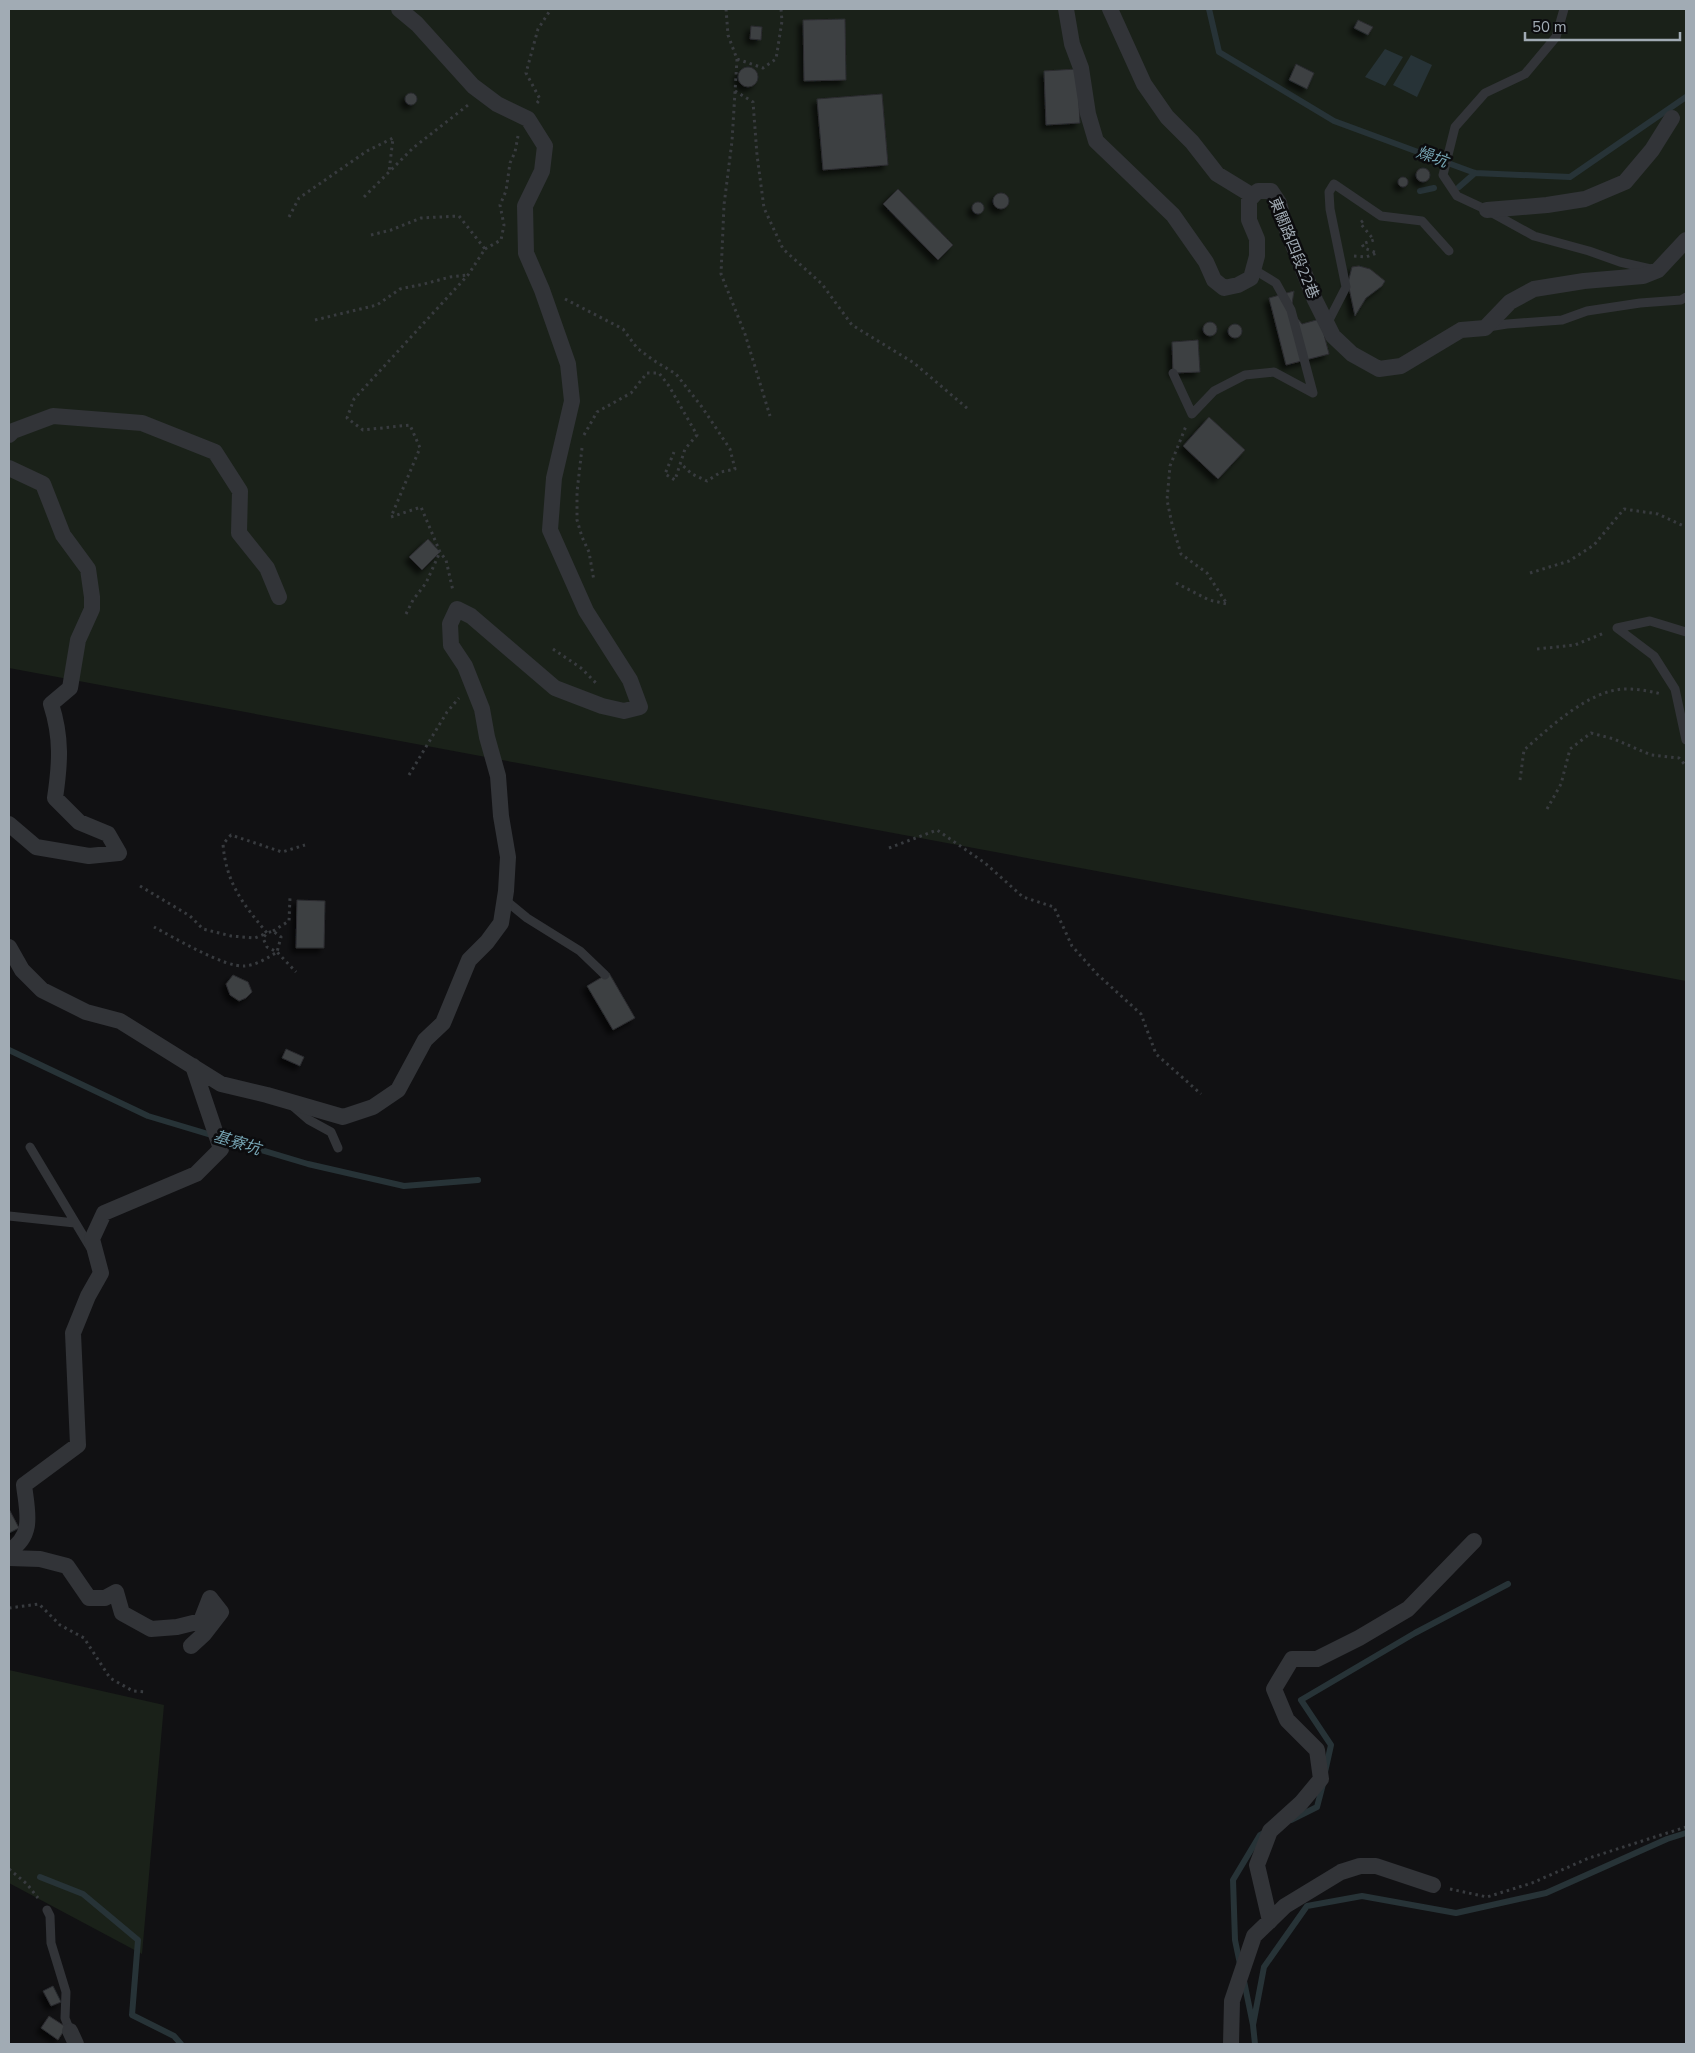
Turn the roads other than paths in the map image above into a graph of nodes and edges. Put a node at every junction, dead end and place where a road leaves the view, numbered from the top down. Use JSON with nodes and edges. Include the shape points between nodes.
{"nodes":[{"id":1,"x":399,"y":9,"type":"edge"},
{"id":2,"x":1066,"y":9,"type":"edge"},
{"id":3,"x":1110,"y":9,"type":"edge"},
{"id":4,"x":1564,"y":9,"type":"edge"},
{"id":5,"x":1672,"y":118,"type":"dead end"},
{"id":6,"x":1253,"y":196,"type":"junction"},
{"id":7,"x":1487,"y":210,"type":"junction"},
{"id":8,"x":1686,"y":240,"type":"edge"},
{"id":9,"x":1449,"y":251,"type":"dead end"},
{"id":10,"x":1254,"y":269,"type":"junction"},
{"id":11,"x":1658,"y":270,"type":"junction"},
{"id":12,"x":1686,"y":297,"type":"edge"},
{"id":13,"x":1327,"y":324,"type":"junction"},
{"id":14,"x":1485,"y":328,"type":"junction"},
{"id":15,"x":1173,"y":374,"type":"dead end"},
{"id":16,"x":9,"y":435,"type":"edge"},
{"id":17,"x":9,"y":468,"type":"edge"},
{"id":18,"x":278,"y":597,"type":"dead end"},
{"id":19,"x":1686,"y":632,"type":"edge"},
{"id":20,"x":1686,"y":740,"type":"edge"},
{"id":21,"x":9,"y":824,"type":"edge"},
{"id":22,"x":504,"y":899,"type":"junction"},
{"id":23,"x":9,"y":947,"type":"edge"},
{"id":24,"x":605,"y":975,"type":"dead end"},
{"id":25,"x":193,"y":1066,"type":"junction"},
{"id":26,"x":288,"y":1101,"type":"junction"},
{"id":27,"x":30,"y":1147,"type":"dead end"},
{"id":28,"x":338,"y":1148,"type":"dead end"},
{"id":29,"x":9,"y":1216,"type":"edge"},
{"id":30,"x":75,"y":1223,"type":"junction"},
{"id":31,"x":98,"y":1262,"type":"junction"},
{"id":32,"x":1474,"y":1541,"type":"dead end"},
{"id":33,"x":9,"y":1551,"type":"edge"},
{"id":34,"x":9,"y":1558,"type":"edge"},
{"id":35,"x":191,"y":1646,"type":"dead end"},
{"id":36,"x":1433,"y":1885,"type":"road end"},
{"id":37,"x":47,"y":1910,"type":"road end"},
{"id":38,"x":1270,"y":1921,"type":"junction"},
{"id":39,"x":73,"y":2038,"type":"edge"},
{"id":40,"x":1231,"y":2044,"type":"edge"}],
"edges":[{"from":1,"to":22,"type":"street","via":[[473,86],[497,104],[528,119],[545,146],[542,171],[525,206],[526,252],[568,364],[572,401],[554,478],[550,530],[586,611],[630,680],[640,707],[624,711],[555,688],[471,616],[457,609],[450,624],[451,645],[465,666],[482,709],[498,776],[508,857]]},
{"from":2,"to":10,"type":"street","via":[[1096,141],[1173,215],[1206,262],[1214,280],[1224,288],[1238,285],[1251,278]]},
{"from":3,"to":6,"type":"street","via":[[1144,84],[1167,117],[1217,174]]},
{"from":4,"to":7,"type":"lane","via":[[1556,37],[1525,74],[1485,93],[1455,127],[1443,175],[1457,196]]},
{"from":5,"to":7,"type":"street","via":[[1652,150],[1625,182],[1585,198]]},
{"from":6,"to":10,"type":"street","name":"東關路四段22巷","via":[[1249,199],[1249,220],[1257,239]]},
{"from":6,"to":13,"type":"street","name":"東關路四段22巷","via":[[1258,191],[1271,191],[1279,204]]},
{"from":7,"to":11,"type":"lane","via":[[1534,236]]},
{"from":8,"to":11,"type":"street"},
{"from":9,"to":13,"type":"lane","via":[[1422,221],[1381,216],[1334,184],[1329,192],[1330,209],[1346,287]]},
{"from":10,"to":15,"type":"lane","via":[[1276,283],[1290,310],[1313,393],[1274,372],[1245,375],[1214,391],[1192,414]]},
{"from":11,"to":14,"type":"street","via":[[1643,276],[1534,289],[1510,302]]},
{"from":12,"to":14,"type":"lane","via":[[1587,311],[1562,320]]},
{"from":13,"to":14,"type":"street","name":"東關路四段22巷","via":[[1333,336],[1352,354],[1379,370],[1401,366],[1461,330]]},
{"from":16,"to":18,"type":"street","via":[[53,416],[132,422],[215,452],[240,491],[239,533],[267,568]]},
{"from":17,"to":21,"type":"street","via":[[43,484],[63,535],[88,569],[92,609],[78,640],[70,688],[51,704],[58,725],[60,760],[55,798],[79,822],[108,834],[119,853],[89,856],[36,847]]},
{"from":19,"to":20,"type":"lane","via":[[1650,621],[1617,628],[1654,656],[1675,689]]},
{"from":22,"to":24,"type":"lane","via":[[527,918],[580,951]]},
{"from":22,"to":26,"type":"street","via":[[501,923],[469,960],[443,1023],[425,1040],[398,1090],[373,1107],[343,1117]]},
{"from":23,"to":25,"type":"street","via":[[22,970],[42,990],[86,1012],[120,1021]]},
{"from":25,"to":26,"type":"street","via":[[221,1084]]},
{"from":25,"to":31,"type":"street","via":[[221,1149],[196,1174],[104,1213],[92,1239]]},
{"from":26,"to":28,"type":"lane","via":[[309,1120],[331,1132]]},
{"from":27,"to":30,"type":"lane"},
{"from":29,"to":30,"type":"lane"},
{"from":30,"to":31,"type":"lane"},
{"from":31,"to":33,"type":"street","via":[[102,1273],[88,1296],[73,1334],[78,1445],[24,1485],[28,1525],[19,1545]]},
{"from":32,"to":38,"type":"street","via":[[1408,1609],[1317,1660],[1292,1659],[1274,1689],[1287,1720],[1317,1750],[1321,1779],[1301,1803],[1270,1831],[1257,1865]]},
{"from":34,"to":35,"type":"street","via":[[40,1559],[67,1566],[89,1598],[105,1598],[116,1592],[122,1613],[151,1629],[201,1621],[210,1598],[221,1612]]},
{"from":36,"to":38,"type":"street","via":[[1376,1866],[1360,1866],[1341,1872],[1293,1901]]},
{"from":37,"to":39,"type":"lane","via":[[51,1943],[66,1992],[65,2018]]},
{"from":38,"to":40,"type":"street","via":[[1254,1936],[1232,2001]]}]}
